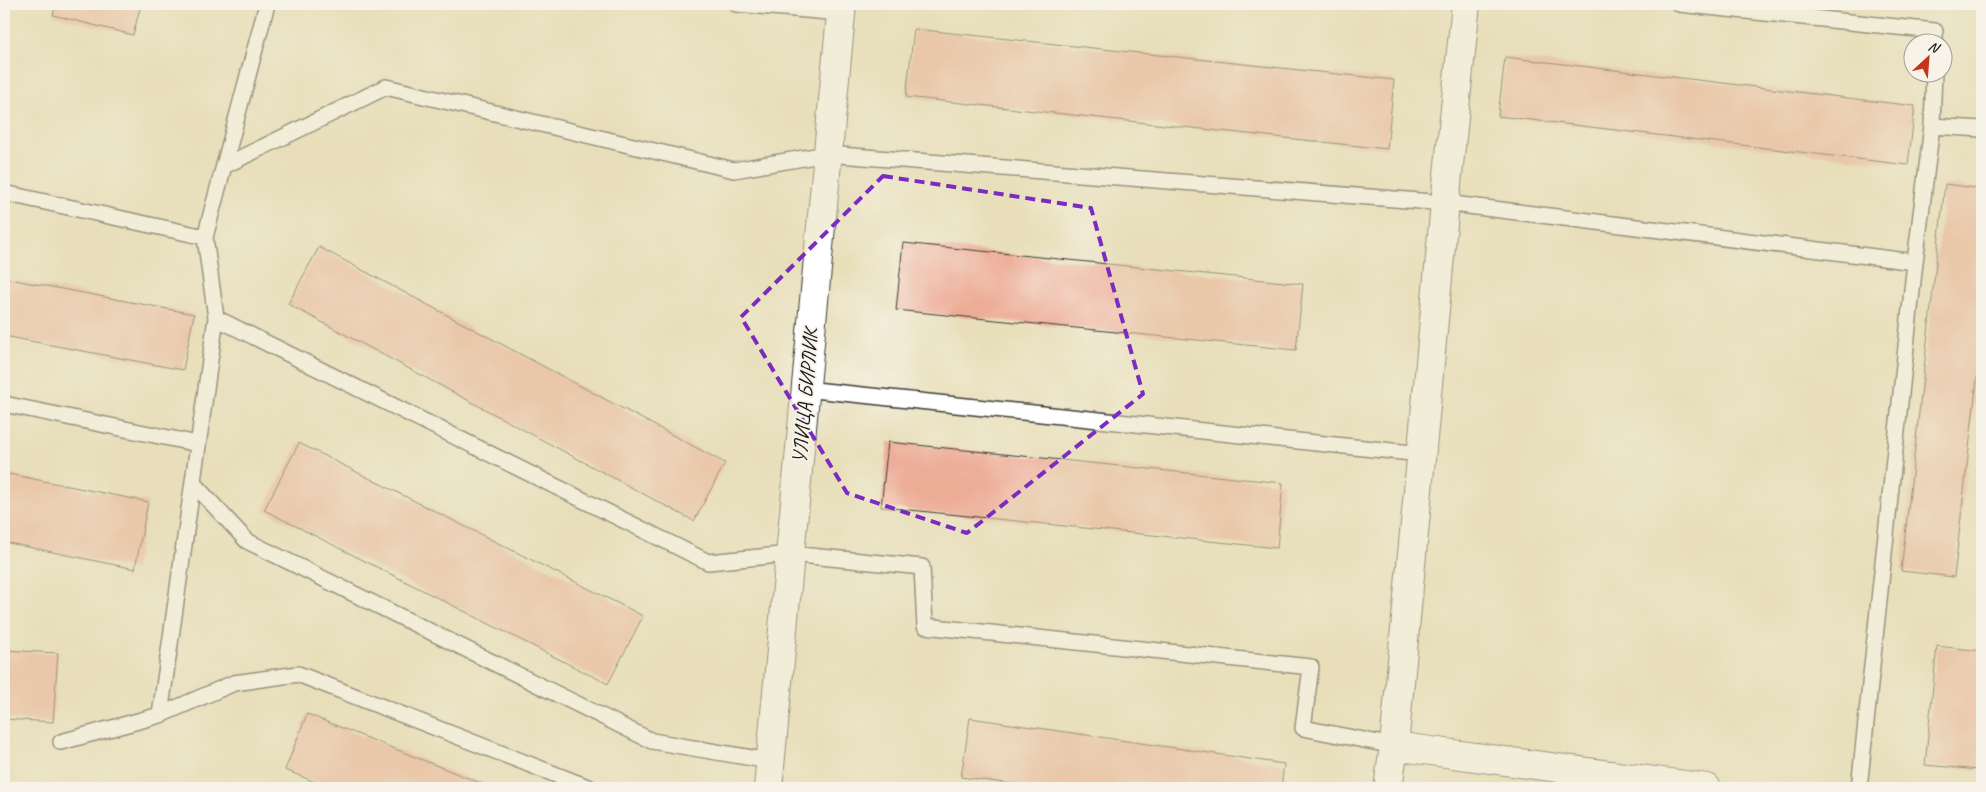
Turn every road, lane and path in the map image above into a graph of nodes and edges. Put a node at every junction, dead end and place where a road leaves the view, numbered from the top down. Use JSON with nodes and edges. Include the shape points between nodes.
{"nodes":[{"id":1,"x":267,"y":4,"type":"edge"},
{"id":2,"x":736,"y":4,"type":"edge"},
{"id":3,"x":1466,"y":4,"type":"edge"},
{"id":4,"x":1679,"y":4,"type":"edge"},
{"id":5,"x":841,"y":9,"type":"edge"},
{"id":6,"x":1935,"y":32,"type":"edge"},
{"id":7,"x":1934,"y":82,"type":"edge"},
{"id":8,"x":1932,"y":126,"type":"junction"},
{"id":9,"x":1982,"y":129,"type":"edge"},
{"id":10,"x":827,"y":154,"type":"junction"},
{"id":11,"x":224,"y":166,"type":"junction"},
{"id":12,"x":4,"y":193,"type":"edge"},
{"id":13,"x":1445,"y":203,"type":"junction"},
{"id":14,"x":205,"y":237,"type":"junction"},
{"id":15,"x":1915,"y":262,"type":"junction"},
{"id":16,"x":216,"y":318,"type":"junction"},
{"id":17,"x":805,"y":389,"type":"junction"},
{"id":18,"x":4,"y":404,"type":"edge"},
{"id":19,"x":198,"y":444,"type":"junction"},
{"id":20,"x":1421,"y":454,"type":"junction"},
{"id":21,"x":193,"y":483,"type":"junction"},
{"id":22,"x":790,"y":554,"type":"junction"},
{"id":23,"x":160,"y":715,"type":"junction"},
{"id":24,"x":61,"y":742,"type":"dead end"},
{"id":25,"x":1394,"y":746,"type":"junction"},
{"id":26,"x":770,"y":761,"type":"junction"},
{"id":27,"x":590,"y":788,"type":"edge"},
{"id":28,"x":768,"y":788,"type":"edge"},
{"id":29,"x":1388,"y":788,"type":"edge"},
{"id":30,"x":1707,"y":788,"type":"edge"},
{"id":31,"x":1859,"y":788,"type":"edge"}],
"edges":[{"from":1,"to":11,"type":"lane"},
{"from":2,"to":5,"type":"lane"},
{"from":3,"to":13,"type":"street"},
{"from":4,"to":6,"type":"lane"},
{"from":5,"to":10,"type":"street","name":"УЛИЦА БИРЛИК"},
{"from":7,"to":8,"type":"lane"},
{"from":8,"to":9,"type":"lane"},
{"from":8,"to":15,"type":"lane"},
{"from":10,"to":11,"type":"lane","via":[[734,170],[386,87]]},
{"from":10,"to":13,"type":"lane"},
{"from":10,"to":17,"type":"street","name":"УЛИЦА БИРЛИК"},
{"from":11,"to":14,"type":"lane"},
{"from":12,"to":14,"type":"lane"},
{"from":13,"to":15,"type":"lane"},
{"from":13,"to":20,"type":"street"},
{"from":14,"to":16,"type":"lane"},
{"from":15,"to":31,"type":"lane"},
{"from":16,"to":19,"type":"lane"},
{"from":16,"to":22,"type":"lane","via":[[708,562]]},
{"from":17,"to":20,"type":"lane"},
{"from":17,"to":22,"type":"street","name":"УЛИЦА БИРЛИК"},
{"from":18,"to":19,"type":"lane"},
{"from":19,"to":21,"type":"lane"},
{"from":20,"to":25,"type":"street"},
{"from":21,"to":23,"type":"lane"},
{"from":21,"to":26,"type":"lane","via":[[247,541],[652,742]]},
{"from":22,"to":25,"type":"lane","via":[[922,567],[925,626],[1312,667],[1303,728]]},
{"from":22,"to":26,"type":"street","name":"УЛИЦА БИРЛИК"},
{"from":23,"to":24,"type":"lane"},
{"from":23,"to":27,"type":"lane","via":[[234,683],[298,674]]},
{"from":25,"to":29,"type":"street"},
{"from":25,"to":30,"type":"street"},
{"from":26,"to":28,"type":"street","name":"УЛИЦА БИРЛИК"}]}
